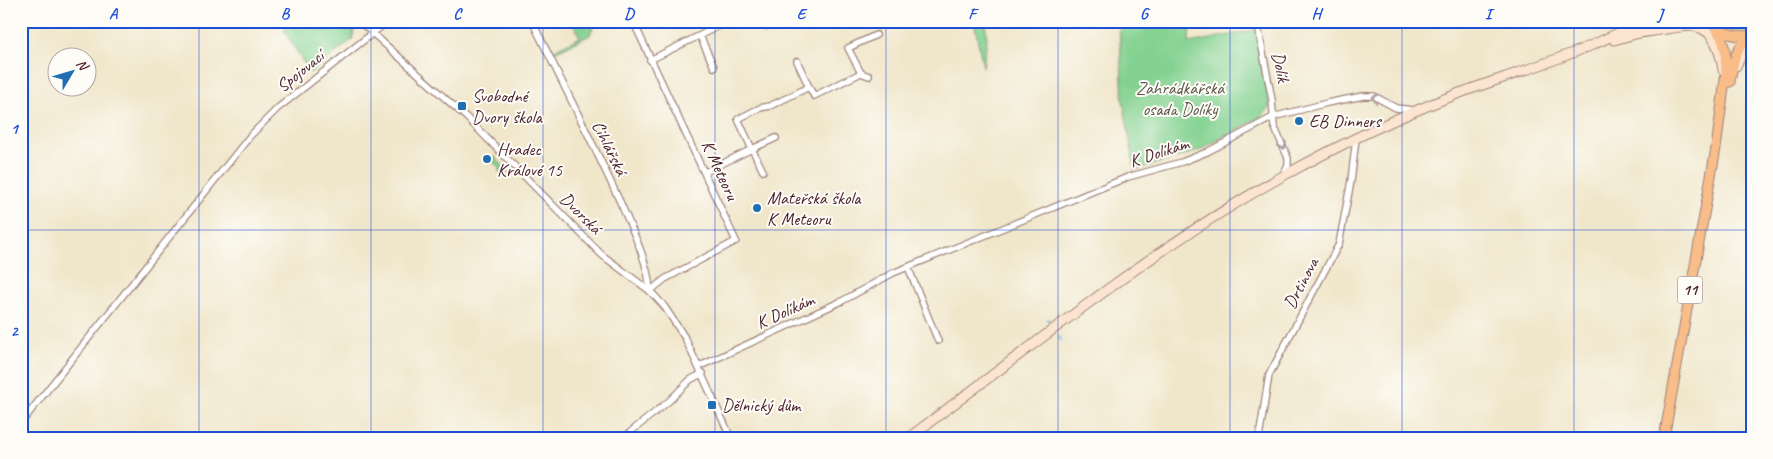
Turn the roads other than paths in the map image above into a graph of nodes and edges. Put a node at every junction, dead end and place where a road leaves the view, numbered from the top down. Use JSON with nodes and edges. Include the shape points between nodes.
{"nodes":[{"id":1,"x":359,"y":21,"type":"edge"},
{"id":2,"x":388,"y":21,"type":"edge"},
{"id":3,"x":532,"y":21,"type":"edge"},
{"id":4,"x":633,"y":21,"type":"edge"},
{"id":5,"x":730,"y":21,"type":"edge"},
{"id":6,"x":1645,"y":21,"type":"edge"},
{"id":7,"x":1671,"y":21,"type":"edge"},
{"id":8,"x":1257,"y":22,"type":"edge"},
{"id":9,"x":1711,"y":23,"type":"edge"},
{"id":10,"x":1640,"y":33,"type":"junction"},
{"id":11,"x":373,"y":35,"type":"junction"},
{"id":12,"x":876,"y":35,"type":"dead end"},
{"id":13,"x":1752,"y":35,"type":"edge"},
{"id":14,"x":700,"y":36,"type":"junction"},
{"id":15,"x":1752,"y":45,"type":"edge"},
{"id":16,"x":1590,"y":46,"type":"junction"},
{"id":17,"x":650,"y":60,"type":"junction"},
{"id":18,"x":797,"y":61,"type":"dead end"},
{"id":19,"x":714,"y":67,"type":"dead end"},
{"id":20,"x":861,"y":73,"type":"junction"},
{"id":21,"x":869,"y":76,"type":"dead end"},
{"id":22,"x":1730,"y":77,"type":"junction"},
{"id":23,"x":809,"y":87,"type":"junction"},
{"id":24,"x":1723,"y":88,"type":"junction"},
{"id":25,"x":1420,"y":109,"type":"junction"},
{"id":26,"x":1273,"y":117,"type":"junction"},
{"id":27,"x":776,"y":138,"type":"dead end"},
{"id":28,"x":1356,"y":138,"type":"junction"},
{"id":29,"x":1716,"y":148,"type":"junction"},
{"id":30,"x":752,"y":149,"type":"junction"},
{"id":31,"x":763,"y":171,"type":"dead end"},
{"id":32,"x":705,"y":172,"type":"junction"},
{"id":33,"x":1283,"y":176,"type":"junction"},
{"id":34,"x":908,"y":267,"type":"junction"},
{"id":35,"x":650,"y":291,"type":"junction"},
{"id":36,"x":938,"y":341,"type":"dead end"},
{"id":37,"x":700,"y":366,"type":"junction"},
{"id":38,"x":703,"y":374,"type":"junction"},
{"id":39,"x":21,"y":423,"type":"edge"},
{"id":40,"x":1664,"y":435,"type":"edge"},
{"id":41,"x":623,"y":438,"type":"edge"},
{"id":42,"x":731,"y":438,"type":"edge"},
{"id":43,"x":908,"y":438,"type":"edge"},
{"id":44,"x":1259,"y":438,"type":"edge"}],
"edges":[{"from":1,"to":11,"type":"street","name":"Dvorská"},
{"from":2,"to":11,"type":"street","name":"Spojovací"},
{"from":3,"to":35,"type":"street","name":"Cihlářská","via":[[636,239]]},
{"from":4,"to":17,"type":"street","name":"K Meteoru"},
{"from":5,"to":14,"type":"street"},
{"from":6,"to":16,"type":"main road"},
{"from":7,"to":10,"type":"main road"},
{"from":8,"to":26,"type":"street","name":"Dolík"},
{"from":9,"to":13,"type":"main road","via":[[1730,34]]},
{"from":9,"to":24,"type":"main road","number":"11","via":[[1725,50]]},
{"from":10,"to":16,"type":"main road"},
{"from":10,"to":24,"type":"main road","via":[[1682,26],[1704,29],[1716,44],[1722,63]]},
{"from":11,"to":35,"type":"street","name":"Dvorská","via":[[466,117],[602,255]]},
{"from":11,"to":39,"type":"street","name":"Spojovací","via":[[278,108],[250,136]]},
{"from":12,"to":20,"type":"street","via":[[848,48]]},
{"from":13,"to":22,"type":"main road","number":"11","via":[[1738,49]]},
{"from":14,"to":17,"type":"street"},
{"from":14,"to":19,"type":"street"},
{"from":15,"to":22,"type":"main road","via":[[1740,56]]},
{"from":16,"to":25,"type":"main road"},
{"from":17,"to":32,"type":"street","name":"K Meteoru"},
{"from":18,"to":23,"type":"street"},
{"from":20,"to":21,"type":"street"},
{"from":20,"to":23,"type":"street","via":[[814,96]]},
{"from":22,"to":29,"type":"main road","number":"11"},
{"from":23,"to":30,"type":"street","via":[[738,118]]},
{"from":24,"to":29,"type":"main road","number":"11"},
{"from":25,"to":26,"type":"street","name":"K Dolíkám","one_way":true,"via":[[1401,110],[1374,96],[1363,96]]},
{"from":25,"to":28,"type":"main road"},
{"from":26,"to":33,"type":"street","name":"Dolík","one_way":true,"via":[[1275,130],[1288,158]]},
{"from":26,"to":34,"type":"street","name":"K Dolíkám","via":[[1207,152],[1128,178]]},
{"from":27,"to":30,"type":"street"},
{"from":28,"to":33,"type":"main road"},
{"from":28,"to":44,"type":"street","name":"Drtinova","via":[[1338,244],[1268,375]]},
{"from":29,"to":40,"type":"main road","number":"11"},
{"from":30,"to":31,"type":"street"},
{"from":30,"to":32,"type":"street"},
{"from":32,"to":35,"type":"street","name":"K Meteoru","via":[[736,241],[665,279]]},
{"from":33,"to":43,"type":"main road","via":[[1168,246]]},
{"from":34,"to":36,"type":"street"},
{"from":34,"to":37,"type":"street","name":"K Dolíkám"},
{"from":35,"to":37,"type":"street","name":"Dvorská","via":[[680,328]]},
{"from":37,"to":38,"type":"street","name":"Dvorská"},
{"from":38,"to":41,"type":"street","via":[[690,380]]},
{"from":38,"to":42,"type":"street","name":"Dvorská"}]}
